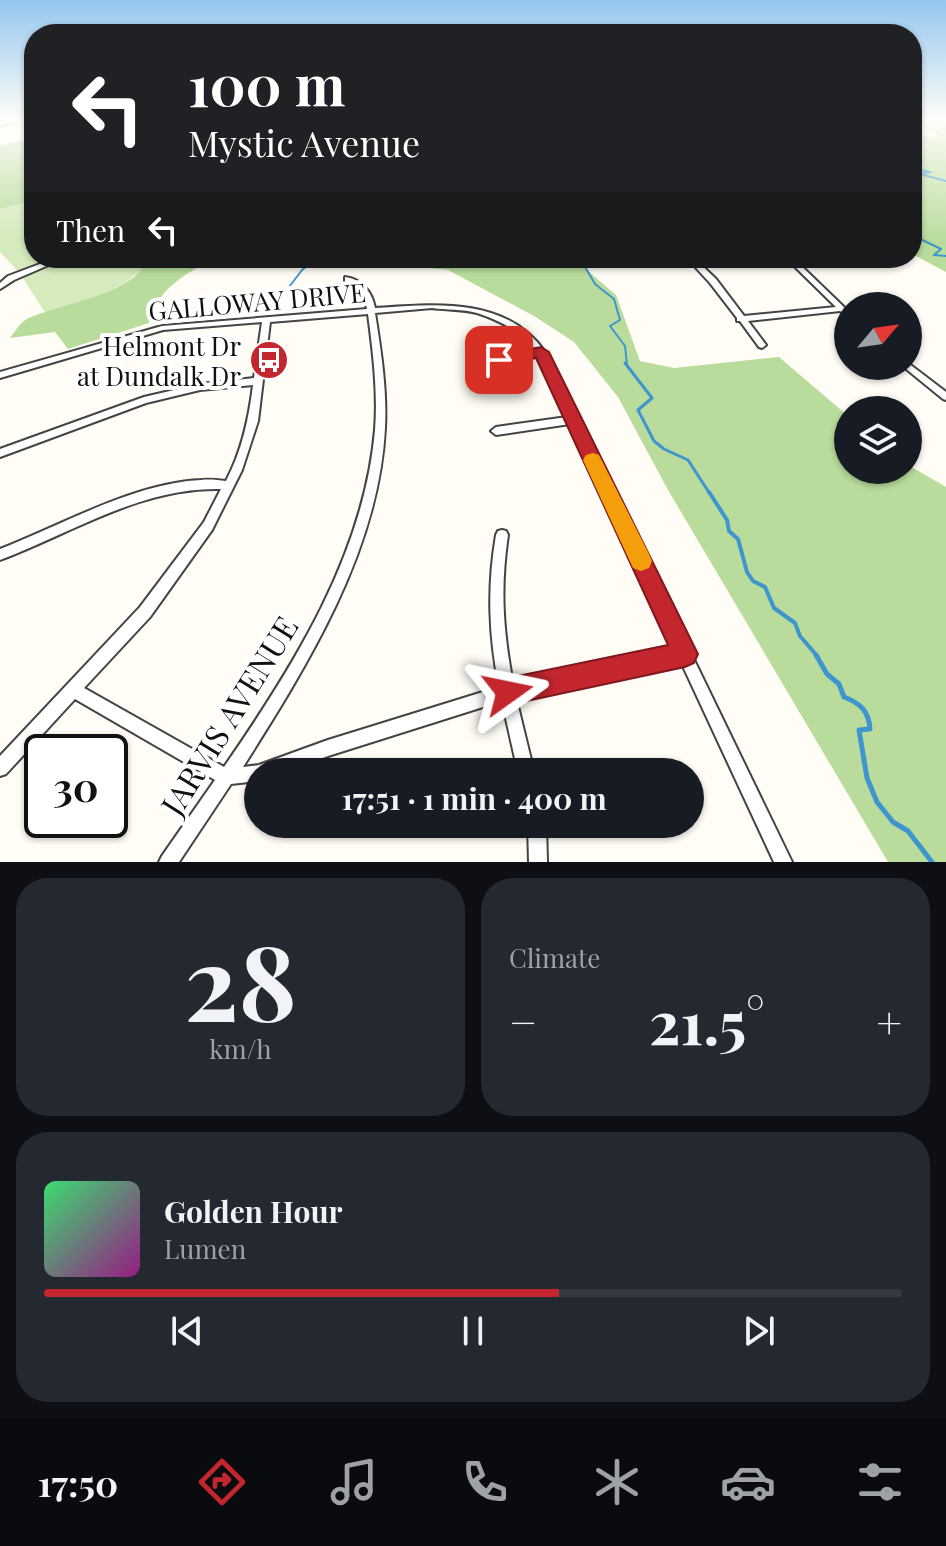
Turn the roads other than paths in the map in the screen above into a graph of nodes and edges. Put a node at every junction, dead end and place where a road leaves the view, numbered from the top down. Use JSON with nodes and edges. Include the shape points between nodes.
{"nodes":[{"id":1,"x":36,"y":268,"type":"edge"},
{"id":2,"x":700,"y":268,"type":"edge"},
{"id":3,"x":799,"y":268,"type":"edge"},
{"id":4,"x":0,"y":275,"type":"edge"},
{"id":5,"x":11,"y":278,"type":"junction"},
{"id":6,"x":348,"y":279,"type":"dead end"},
{"id":7,"x":0,"y":287,"type":"edge"},
{"id":8,"x":834,"y":301,"type":"edge"},
{"id":9,"x":371,"y":313,"type":"junction"},
{"id":10,"x":834,"y":313,"type":"edge"},
{"id":11,"x":266,"y":319,"type":"junction"},
{"id":12,"x":740,"y":319,"type":"junction"},
{"id":13,"x":762,"y":345,"type":"dead end"},
{"id":14,"x":541,"y":352,"type":"junction"},
{"id":15,"x":478,"y":363,"type":"dead end"},
{"id":16,"x":0,"y":375,"type":"edge"},
{"id":17,"x":922,"y":377,"type":"edge"},
{"id":18,"x":259,"y":381,"type":"junction"},
{"id":19,"x":946,"y":397,"type":"edge"},
{"id":20,"x":573,"y":420,"type":"junction"},
{"id":21,"x":496,"y":431,"type":"dead end"},
{"id":22,"x":0,"y":453,"type":"edge"},
{"id":23,"x":229,"y":485,"type":"junction"},
{"id":24,"x":502,"y":535,"type":"dead end"},
{"id":25,"x":0,"y":555,"type":"edge"},
{"id":26,"x":685,"y":654,"type":"junction"},
{"id":27,"x":74,"y":690,"type":"junction"},
{"id":28,"x":508,"y":692,"type":"junction"},
{"id":29,"x":301,"y":758,"type":"edge"},
{"id":30,"x":523,"y":758,"type":"edge"},
{"id":31,"x":0,"y":768,"type":"edge"},
{"id":32,"x":244,"y":775,"type":"edge"},
{"id":33,"x":225,"y":777,"type":"junction"},
{"id":34,"x":537,"y":838,"type":"edge"},
{"id":35,"x":168,"y":862,"type":"edge"},
{"id":36,"x":538,"y":862,"type":"edge"},
{"id":37,"x":783,"y":862,"type":"edge"}],
"edges":[{"from":1,"to":5,"type":"street"},
{"from":2,"to":12,"type":"street"},
{"from":3,"to":8,"type":"street"},
{"from":4,"to":5,"type":"street"},
{"from":5,"to":7,"type":"street"},
{"from":6,"to":9,"type":"street","name":"JARVIS AVENUE","via":[[366,291]]},
{"from":9,"to":11,"type":"street","name":"GALLOWAY DRIVE"},
{"from":9,"to":14,"type":"street","name":"GALLOWAY DRIVE","via":[[432,306],[476,310],[526,333]]},
{"from":9,"to":33,"type":"street","name":"JARVIS AVENUE","via":[[380,433],[365,512],[303,657]]},
{"from":10,"to":12,"type":"street"},
{"from":11,"to":16,"type":"street","name":"GALLOWAY DRIVE","via":[[162,328]]},
{"from":11,"to":18,"type":"street"},
{"from":12,"to":13,"type":"street"},
{"from":14,"to":15,"type":"street"},
{"from":14,"to":20,"type":"street"},
{"from":17,"to":19,"type":"street"},
{"from":18,"to":22,"type":"street","via":[[144,400]]},
{"from":18,"to":23,"type":"street","via":[[253,421]]},
{"from":20,"to":21,"type":"street"},
{"from":20,"to":26,"type":"street"},
{"from":23,"to":25,"type":"street","via":[[190,485],[146,495]]},
{"from":23,"to":27,"type":"street","via":[[208,526],[145,612]]},
{"from":24,"to":28,"type":"street","via":[[493,592]]},
{"from":26,"to":28,"type":"street"},
{"from":26,"to":37,"type":"street"},
{"from":27,"to":31,"type":"street"},
{"from":27,"to":33,"type":"street"},
{"from":28,"to":29,"type":"street"},
{"from":28,"to":30,"type":"street"},
{"from":32,"to":33,"type":"street"},
{"from":33,"to":35,"type":"street","name":"JARVIS AVENUE"},
{"from":34,"to":36,"type":"street"}]}
